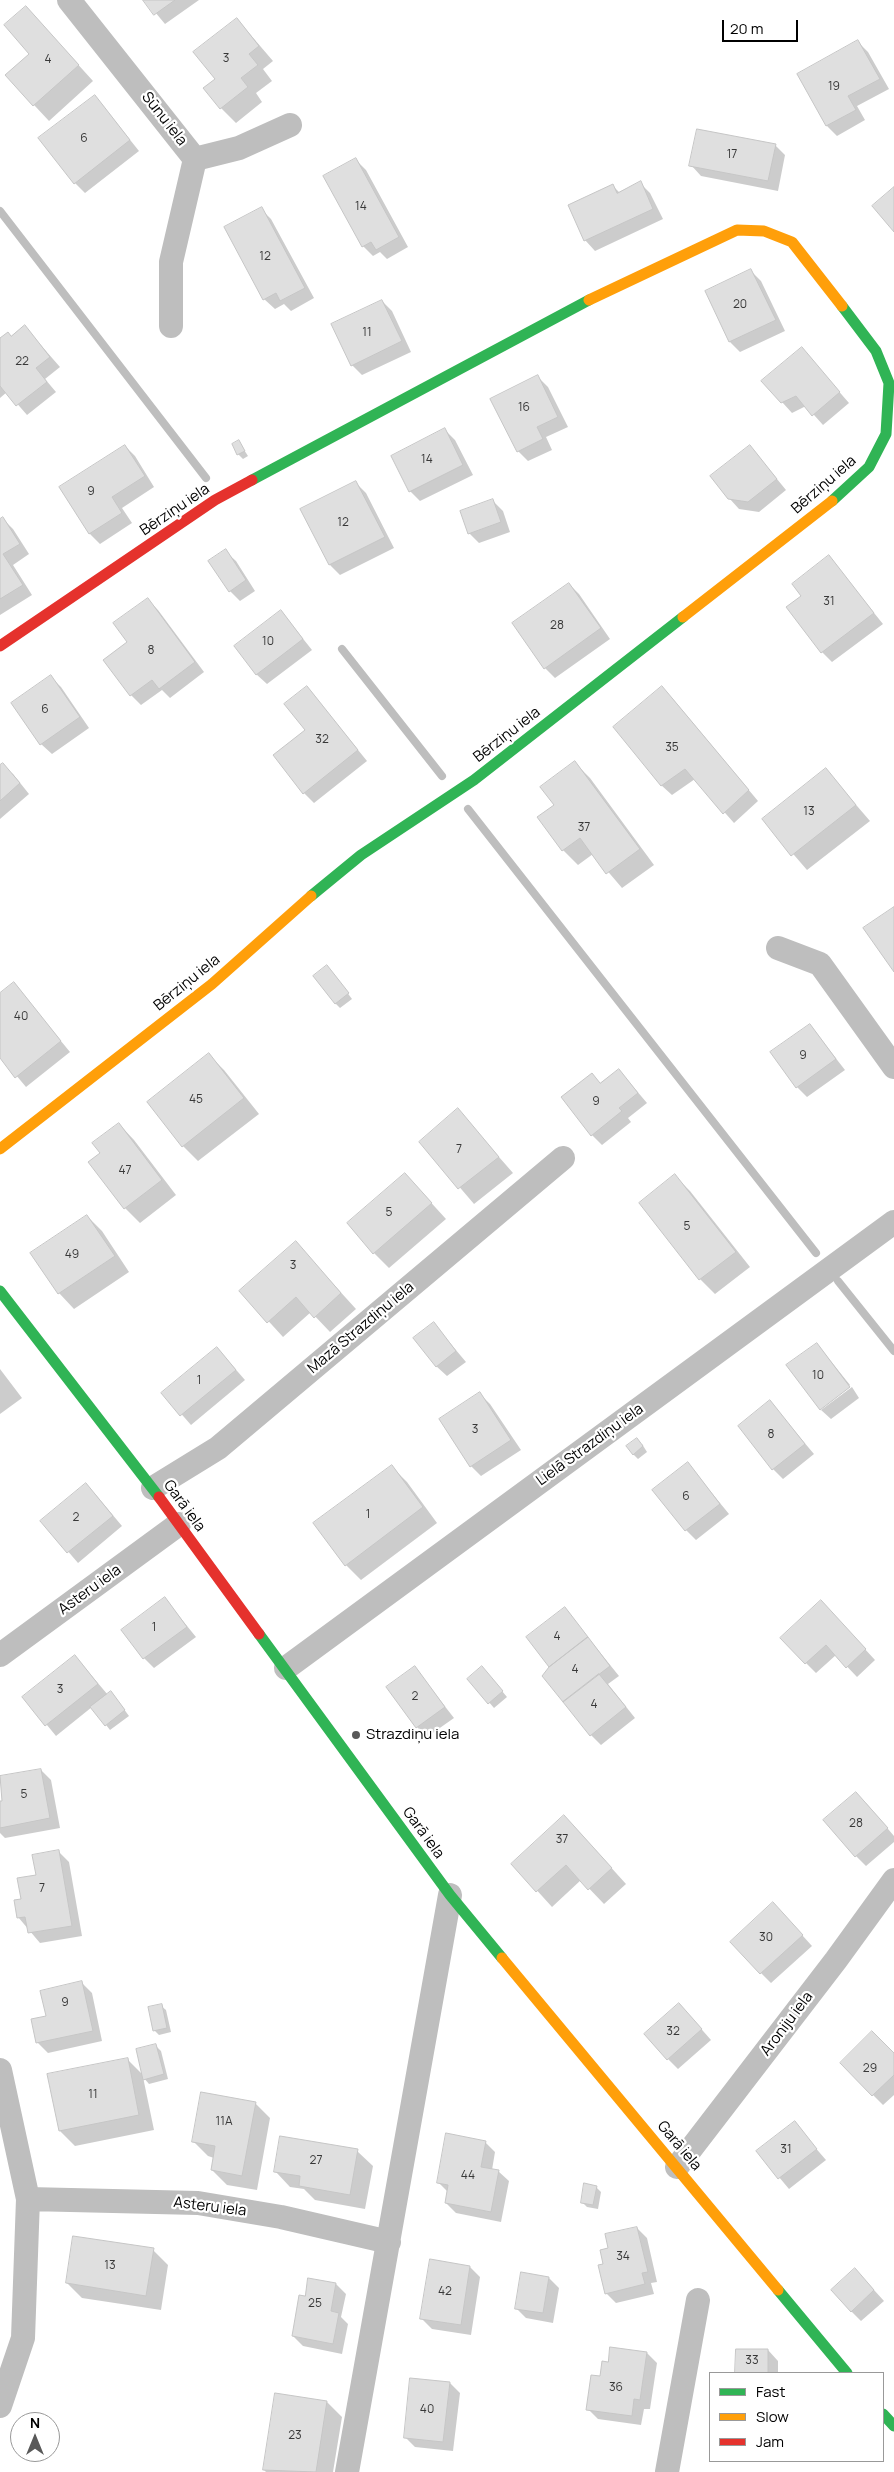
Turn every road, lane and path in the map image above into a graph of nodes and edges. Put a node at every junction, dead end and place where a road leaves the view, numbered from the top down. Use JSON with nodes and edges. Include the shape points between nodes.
{"nodes":[{"id":1,"x":69,"y":0,"type":"edge"},
{"id":2,"x":290,"y":125,"type":"dead end"},
{"id":3,"x":195,"y":159,"type":"junction"},
{"id":4,"x":171,"y":326,"type":"dead end"},
{"id":5,"x":0,"y":646,"type":"edge"},
{"id":6,"x":778,"y":948,"type":"dead end"},
{"id":7,"x":894,"y":1067,"type":"edge"},
{"id":8,"x":0,"y":1149,"type":"edge"},
{"id":9,"x":563,"y":1158,"type":"dead end"},
{"id":10,"x":894,"y":1222,"type":"edge"},
{"id":11,"x":0,"y":1291,"type":"edge"},
{"id":12,"x":153,"y":1488,"type":"junction"},
{"id":13,"x":179,"y":1524,"type":"junction"},
{"id":14,"x":0,"y":1655,"type":"edge"},
{"id":15,"x":286,"y":1668,"type":"junction"},
{"id":16,"x":894,"y":1880,"type":"edge"},
{"id":17,"x":450,"y":1895,"type":"junction"},
{"id":18,"x":0,"y":2070,"type":"edge"},
{"id":19,"x":677,"y":2167,"type":"junction"},
{"id":20,"x":28,"y":2199,"type":"junction"},
{"id":21,"x":389,"y":2242,"type":"junction"},
{"id":22,"x":698,"y":2300,"type":"dead end"},
{"id":23,"x":846,"y":2372,"type":"edge"},
{"id":24,"x":0,"y":2406,"type":"edge"},
{"id":25,"x":884,"y":2415,"type":"edge"},
{"id":26,"x":894,"y":2426,"type":"edge"},
{"id":27,"x":348,"y":2472,"type":"edge"},
{"id":28,"x":667,"y":2472,"type":"edge"}],
"edges":[{"from":1,"to":3,"type":"street","name":"Sūnu iela"},
{"from":2,"to":3,"type":"street","name":"Sūnu iela","via":[[239,148]]},
{"from":3,"to":4,"type":"street","via":[[172,262]]},
{"from":5,"to":8,"type":"street","name":"Bērziņu iela","via":[[215,500],[573,308],[737,230],[764,231],[792,242],[876,351],[889,383],[886,434],[869,467],[846,490],[474,780],[361,855],[282,920],[212,984]]},
{"from":6,"to":7,"type":"street","via":[[820,964]]},
{"from":9,"to":12,"type":"street","name":"Mazā Strazdiņu iela","via":[[218,1448]]},
{"from":10,"to":15,"type":"street","name":"Lielā Strazdiņu iela"},
{"from":11,"to":12,"type":"street","name":"Garā iela"},
{"from":12,"to":13,"type":"street","name":"Garā iela"},
{"from":13,"to":14,"type":"street","name":"Asteru iela"},
{"from":13,"to":15,"type":"street","name":"Garā iela"},
{"from":15,"to":17,"type":"street","name":"Garā iela"},
{"from":16,"to":19,"type":"street","name":"Aroniju iela"},
{"from":17,"to":19,"type":"street","name":"Garā iela"},
{"from":17,"to":21,"type":"street"},
{"from":18,"to":20,"type":"street"},
{"from":19,"to":23,"type":"street","name":"Garā iela"},
{"from":20,"to":21,"type":"street","name":"Asteru iela","via":[[198,2203],[281,2217]]},
{"from":20,"to":24,"type":"street","via":[[23,2338]]},
{"from":21,"to":27,"type":"street"},
{"from":22,"to":28,"type":"street"},
{"from":25,"to":26,"type":"street"}]}
